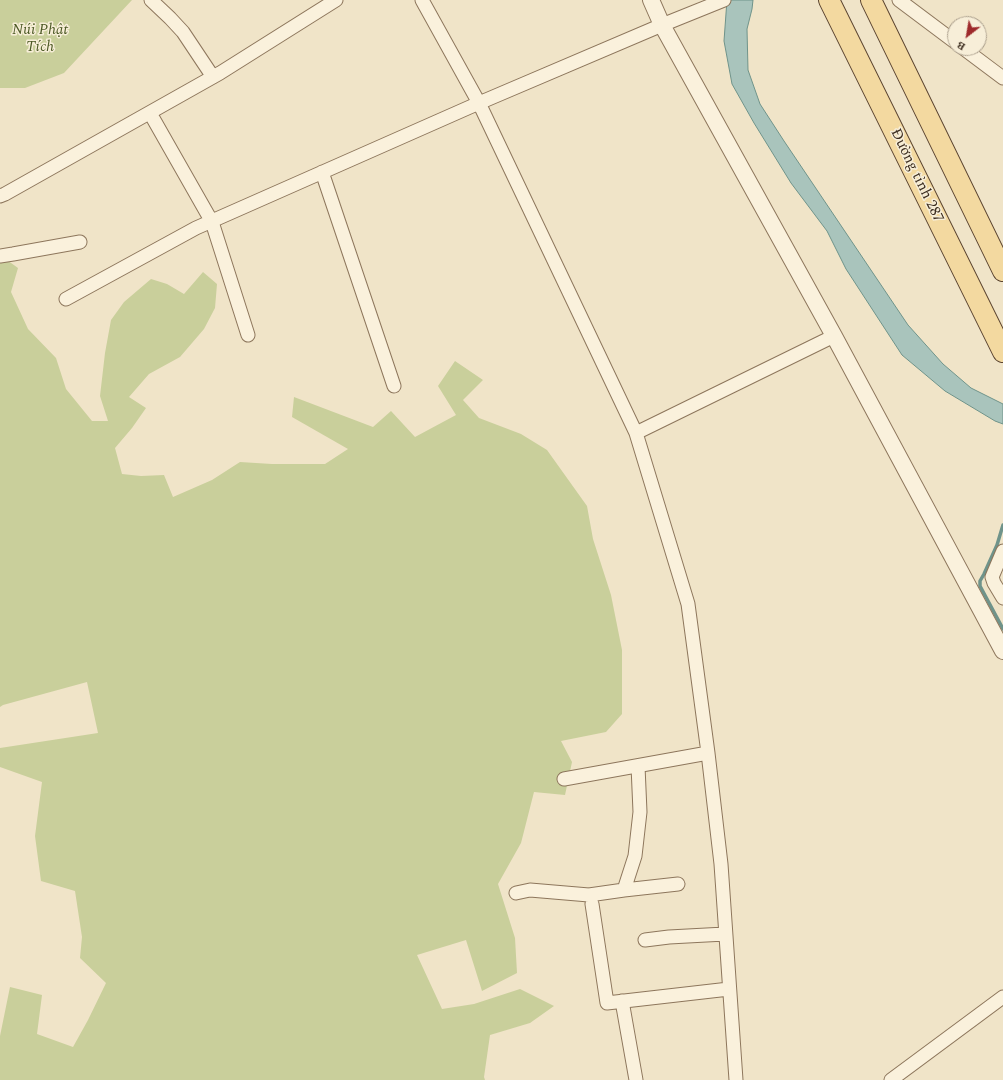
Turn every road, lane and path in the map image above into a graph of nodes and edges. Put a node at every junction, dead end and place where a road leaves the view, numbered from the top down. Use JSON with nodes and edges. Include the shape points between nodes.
{"nodes":[{"id":1,"x":151,"y":0,"type":"edge"},
{"id":2,"x":336,"y":0,"type":"edge"},
{"id":3,"x":422,"y":0,"type":"edge"},
{"id":4,"x":651,"y":0,"type":"edge"},
{"id":5,"x":829,"y":0,"type":"edge"},
{"id":6,"x":871,"y":0,"type":"edge"},
{"id":7,"x":899,"y":0,"type":"edge"},
{"id":8,"x":721,"y":1,"type":"edge"},
{"id":9,"x":662,"y":25,"type":"junction"},
{"id":10,"x":947,"y":36,"type":"edge"},
{"id":11,"x":974,"y":56,"type":"edge"},
{"id":12,"x":213,"y":77,"type":"junction"},
{"id":13,"x":1003,"y":78,"type":"edge"},
{"id":14,"x":479,"y":103,"type":"junction"},
{"id":15,"x":150,"y":112,"type":"junction"},
{"id":16,"x":322,"y":172,"type":"junction"},
{"id":17,"x":0,"y":196,"type":"edge"},
{"id":18,"x":212,"y":222,"type":"junction"},
{"id":19,"x":80,"y":242,"type":"dead end"},
{"id":20,"x":0,"y":256,"type":"edge"},
{"id":21,"x":1003,"y":271,"type":"edge"},
{"id":22,"x":66,"y":299,"type":"dead end"},
{"id":23,"x":248,"y":335,"type":"dead end"},
{"id":24,"x":834,"y":336,"type":"junction"},
{"id":25,"x":1003,"y":352,"type":"edge"},
{"id":26,"x":394,"y":386,"type":"dead end"},
{"id":27,"x":636,"y":433,"type":"junction"},
{"id":28,"x":1003,"y":551,"type":"edge"},
{"id":29,"x":1003,"y":598,"type":"edge"},
{"id":30,"x":1003,"y":651,"type":"edge"},
{"id":31,"x":708,"y":753,"type":"junction"},
{"id":32,"x":638,"y":766,"type":"junction"},
{"id":33,"x":564,"y":779,"type":"dead end"},
{"id":34,"x":678,"y":884,"type":"dead end"},
{"id":35,"x":624,"y":890,"type":"junction"},
{"id":36,"x":516,"y":893,"type":"dead end"},
{"id":37,"x":592,"y":904,"type":"dead end"},
{"id":38,"x":726,"y":934,"type":"junction"},
{"id":39,"x":645,"y":940,"type":"dead end"},
{"id":40,"x":729,"y":988,"type":"junction"},
{"id":41,"x":1003,"y":997,"type":"edge"},
{"id":42,"x":622,"y":1001,"type":"junction"},
{"id":43,"x":636,"y":1080,"type":"edge"},
{"id":44,"x":736,"y":1080,"type":"edge"},
{"id":45,"x":891,"y":1080,"type":"edge"}],
"edges":[{"from":1,"to":12,"type":"street","via":[[183,32]]},
{"from":2,"to":12,"type":"street"},
{"from":3,"to":14,"type":"street"},
{"from":4,"to":9,"type":"street"},
{"from":5,"to":25,"type":"main road","name":"Đường tỉnh 287"},
{"from":6,"to":21,"type":"main road"},
{"from":7,"to":10,"type":"street"},
{"from":8,"to":9,"type":"street"},
{"from":9,"to":14,"type":"street"},
{"from":9,"to":24,"type":"street"},
{"from":11,"to":13,"type":"street"},
{"from":12,"to":15,"type":"street"},
{"from":14,"to":16,"type":"street"},
{"from":14,"to":27,"type":"street"},
{"from":15,"to":17,"type":"street"},
{"from":15,"to":18,"type":"street"},
{"from":16,"to":18,"type":"street"},
{"from":16,"to":26,"type":"street"},
{"from":18,"to":22,"type":"street","via":[[196,228]]},
{"from":18,"to":23,"type":"street"},
{"from":19,"to":20,"type":"street"},
{"from":24,"to":27,"type":"street"},
{"from":24,"to":30,"type":"street"},
{"from":27,"to":31,"type":"street","via":[[688,604]]},
{"from":28,"to":29,"type":"street","via":[[992,577]]},
{"from":31,"to":32,"type":"street"},
{"from":31,"to":38,"type":"street"},
{"from":32,"to":33,"type":"street"},
{"from":32,"to":35,"type":"street","via":[[640,812],[635,856]]},
{"from":34,"to":35,"type":"street"},
{"from":35,"to":36,"type":"street","via":[[589,895],[530,890]]},
{"from":37,"to":42,"type":"street","via":[[607,1003]]},
{"from":38,"to":39,"type":"street"},
{"from":38,"to":40,"type":"street"},
{"from":40,"to":42,"type":"street"},
{"from":40,"to":44,"type":"street"},
{"from":41,"to":45,"type":"street"},
{"from":42,"to":43,"type":"street"}]}
